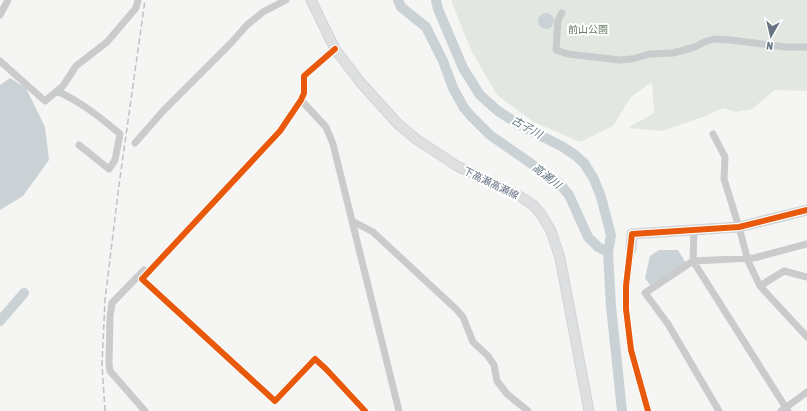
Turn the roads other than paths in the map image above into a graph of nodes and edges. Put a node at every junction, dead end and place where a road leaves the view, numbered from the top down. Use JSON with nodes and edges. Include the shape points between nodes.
{"nodes":[{"id":1,"x":8,"y":0,"type":"edge"},
{"id":2,"x":138,"y":0,"type":"edge"},
{"id":3,"x":286,"y":0,"type":"edge"},
{"id":4,"x":311,"y":0,"type":"edge"},
{"id":5,"x":562,"y":13,"type":"dead end"},
{"id":6,"x":0,"y":15,"type":"edge"},
{"id":7,"x":807,"y":47,"type":"edge"},
{"id":8,"x":335,"y":48,"type":"junction"},
{"id":9,"x":0,"y":61,"type":"edge"},
{"id":10,"x":57,"y":91,"type":"junction"},
{"id":11,"x":301,"y":100,"type":"junction"},
{"id":12,"x":713,"y":134,"type":"dead end"},
{"id":13,"x":135,"y":143,"type":"dead end"},
{"id":14,"x":79,"y":145,"type":"dead end"},
{"id":15,"x":807,"y":210,"type":"edge"},
{"id":16,"x":352,"y":221,"type":"junction"},
{"id":17,"x":739,"y":227,"type":"junction"},
{"id":18,"x":694,"y":229,"type":"junction"},
{"id":19,"x":807,"y":244,"type":"edge"},
{"id":20,"x":631,"y":249,"type":"joint"},
{"id":21,"x":747,"y":259,"type":"junction"},
{"id":22,"x":693,"y":261,"type":"junction"},
{"id":23,"x":144,"y":270,"type":"dead end"},
{"id":24,"x":807,"y":277,"type":"edge"},
{"id":25,"x":760,"y":286,"type":"junction"},
{"id":26,"x":807,"y":337,"type":"edge"},
{"id":27,"x":807,"y":392,"type":"edge"},
{"id":28,"x":785,"y":410,"type":"edge"},
{"id":29,"x":145,"y":411,"type":"edge"},
{"id":30,"x":365,"y":411,"type":"edge"},
{"id":31,"x":399,"y":411,"type":"edge"},
{"id":32,"x":528,"y":411,"type":"edge"},
{"id":33,"x":589,"y":411,"type":"edge"},
{"id":34,"x":648,"y":411,"type":"edge"},
{"id":35,"x":719,"y":411,"type":"edge"}],
"edges":[{"from":1,"to":6,"type":"street"},
{"from":2,"to":10,"type":"street","via":[[136,8],[107,42],[76,66]]},
{"from":3,"to":13,"type":"street","via":[[263,12],[247,25]]},
{"from":4,"to":8,"type":"main road","name":"下高瀬高瀬線"},
{"from":5,"to":7,"type":"street","via":[[558,20],[556,50],[568,54],[632,59],[650,54],[673,53],[714,39]]},
{"from":8,"to":11,"type":"street","via":[[304,76],[304,93]]},
{"from":8,"to":33,"type":"main road","name":"下高瀬高瀬線","via":[[383,109],[416,139],[457,166],[518,195],[541,214],[551,231],[560,258]]},
{"from":9,"to":10,"type":"street","via":[[45,101]]},
{"from":10,"to":14,"type":"street","via":[[74,98],[95,112],[120,134],[115,160],[109,169]]},
{"from":11,"to":16,"type":"street","via":[[326,127],[333,144]]},
{"from":11,"to":30,"type":"street","via":[[280,130],[142,279],[275,400],[315,359]]},
{"from":12,"to":17,"type":"street","via":[[725,157],[724,179]]},
{"from":15,"to":17,"type":"main road"},
{"from":16,"to":31,"type":"street"},
{"from":16,"to":32,"type":"street","via":[[374,232],[456,309],[463,317],[473,342],[494,365],[497,381],[507,394]]},
{"from":17,"to":18,"type":"main road"},
{"from":17,"to":21,"type":"street"},
{"from":18,"to":20,"type":"main road","via":[[632,234]]},
{"from":18,"to":22,"type":"street"},
{"from":19,"to":21,"type":"street"},
{"from":20,"to":34,"type":"street","via":[[626,309],[631,350]]},
{"from":21,"to":22,"type":"street"},
{"from":21,"to":25,"type":"street"},
{"from":22,"to":28,"type":"street"},
{"from":22,"to":35,"type":"street","via":[[645,293],[668,324]]},
{"from":23,"to":29,"type":"street","via":[[112,303],[109,364],[110,370]]},
{"from":24,"to":25,"type":"street","via":[[784,271]]},
{"from":25,"to":26,"type":"street"},
{"from":27,"to":28,"type":"street"}]}
